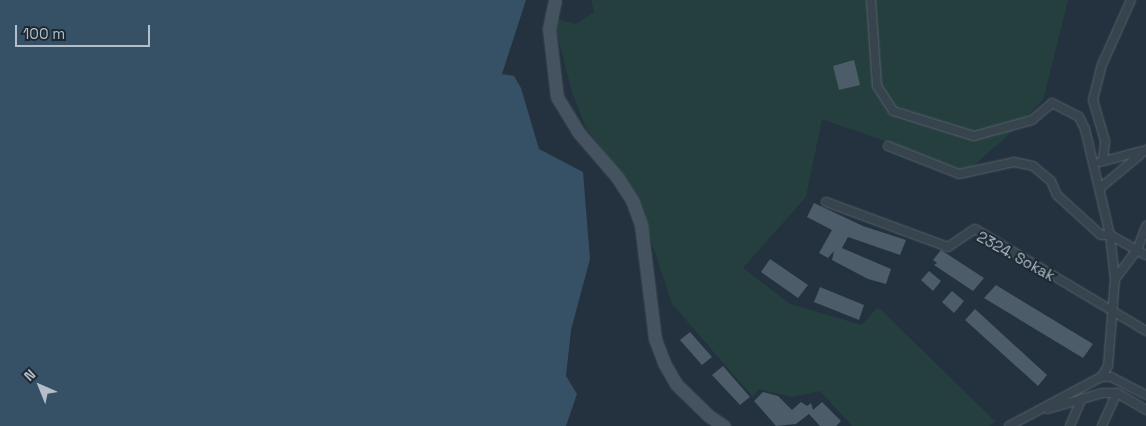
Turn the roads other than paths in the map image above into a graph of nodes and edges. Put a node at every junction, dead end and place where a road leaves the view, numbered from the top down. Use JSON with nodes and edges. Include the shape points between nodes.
{"nodes":[{"id":1,"x":555,"y":0,"type":"edge"},
{"id":2,"x":872,"y":0,"type":"edge"},
{"id":3,"x":1131,"y":0,"type":"edge"},
{"id":4,"x":888,"y":146,"type":"dead end"},
{"id":5,"x":1146,"y":150,"type":"edge"},
{"id":6,"x":1103,"y":161,"type":"junction"},
{"id":7,"x":1094,"y":163,"type":"junction"},
{"id":8,"x":1100,"y":188,"type":"junction"},
{"id":9,"x":826,"y":202,"type":"dead end"},
{"id":10,"x":1146,"y":226,"type":"edge"},
{"id":11,"x":1110,"y":235,"type":"junction"},
{"id":12,"x":1137,"y":250,"type":"junction"},
{"id":13,"x":1146,"y":255,"type":"edge"},
{"id":14,"x":1115,"y":279,"type":"junction"},
{"id":15,"x":1114,"y":312,"type":"junction"},
{"id":16,"x":1146,"y":331,"type":"edge"},
{"id":17,"x":1101,"y":377,"type":"junction"},
{"id":18,"x":1117,"y":394,"type":"junction"},
{"id":19,"x":1146,"y":395,"type":"edge"},
{"id":20,"x":1082,"y":398,"type":"junction"},
{"id":21,"x":1146,"y":410,"type":"edge"},
{"id":22,"x":1028,"y":416,"type":"junction"},
{"id":23,"x":724,"y":426,"type":"edge"},
{"id":24,"x":1010,"y":426,"type":"edge"},
{"id":25,"x":1070,"y":426,"type":"edge"},
{"id":26,"x":1102,"y":426,"type":"edge"}],
"edges":[{"from":1,"to":23,"type":"main road","via":[[549,29],[557,97],[579,133],[632,200],[641,226],[655,339],[664,363],[676,384]]},
{"from":2,"to":7,"type":"street","via":[[877,86],[893,111],[974,136],[1032,120],[1052,103],[1079,117]]},
{"from":3,"to":6,"type":"street","via":[[1101,67],[1093,100],[1105,141]]},
{"from":4,"to":11,"type":"street","via":[[959,174],[1014,162],[1033,166],[1050,181],[1057,195],[1101,236]]},
{"from":5,"to":6,"type":"street"},
{"from":5,"to":8,"type":"street"},
{"from":6,"to":7,"type":"street"},
{"from":7,"to":8,"type":"street"},
{"from":8,"to":11,"type":"street"},
{"from":9,"to":15,"type":"street","name":"2324. Sokak","via":[[948,247],[975,229]]},
{"from":10,"to":12,"type":"street"},
{"from":11,"to":12,"type":"street"},
{"from":11,"to":14,"type":"street"},
{"from":12,"to":13,"type":"street"},
{"from":12,"to":14,"type":"street"},
{"from":14,"to":15,"type":"street"},
{"from":15,"to":16,"type":"street","name":"2324. Sokak"},
{"from":15,"to":17,"type":"street","via":[[1108,366]]},
{"from":17,"to":19,"type":"street","via":[[1111,377]]},
{"from":17,"to":22,"type":"street"},
{"from":18,"to":20,"type":"street","via":[[1102,393]]},
{"from":18,"to":21,"type":"street"},
{"from":18,"to":26,"type":"street"},
{"from":20,"to":22,"type":"street"},
{"from":20,"to":25,"type":"street"},
{"from":22,"to":24,"type":"street"}]}
